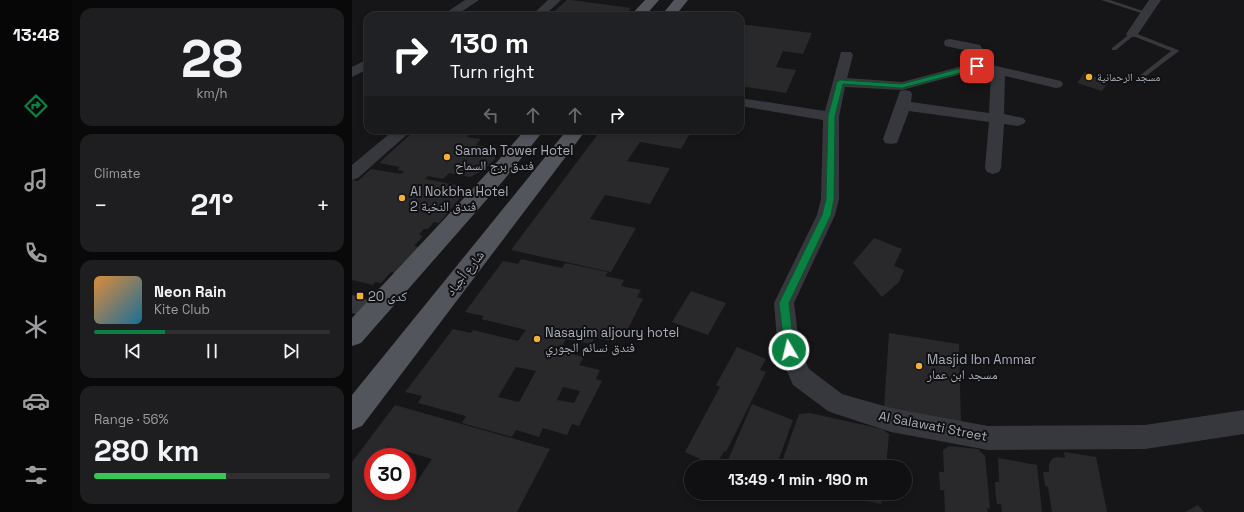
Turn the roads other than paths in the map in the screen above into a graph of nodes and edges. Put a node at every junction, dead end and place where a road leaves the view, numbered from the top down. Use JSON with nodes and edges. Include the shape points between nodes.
{"nodes":[{"id":1,"x":473,"y":0,"type":"edge"},
{"id":2,"x":554,"y":0,"type":"edge"},
{"id":3,"x":652,"y":0,"type":"edge"},
{"id":4,"x":682,"y":0,"type":"edge"},
{"id":5,"x":1104,"y":0,"type":"edge"},
{"id":6,"x":1155,"y":0,"type":"edge"},
{"id":7,"x":454,"y":12,"type":"edge"},
{"id":8,"x":541,"y":12,"type":"edge"},
{"id":9,"x":642,"y":12,"type":"edge"},
{"id":10,"x":672,"y":12,"type":"edge"},
{"id":11,"x":1146,"y":12,"type":"junction"},
{"id":12,"x":1132,"y":34,"type":"junction"},
{"id":13,"x":950,"y":43,"type":"dead end"},
{"id":14,"x":1114,"y":49,"type":"dead end"},
{"id":15,"x":846,"y":55,"type":"dead end"},
{"id":16,"x":364,"y":66,"type":"edge"},
{"id":17,"x":977,"y":66,"type":"junction"},
{"id":18,"x":998,"y":71,"type":"junction"},
{"id":19,"x":352,"y":73,"type":"edge"},
{"id":20,"x":1140,"y":78,"type":"dead end"},
{"id":21,"x":840,"y":82,"type":"junction"},
{"id":22,"x":1056,"y":84,"type":"dead end"},
{"id":23,"x":906,"y":85,"type":"junction"},
{"id":24,"x":744,"y":103,"type":"edge"},
{"id":25,"x":903,"y":106,"type":"junction"},
{"id":26,"x":831,"y":116,"type":"junction"},
{"id":27,"x":996,"y":118,"type":"junction"},
{"id":28,"x":1018,"y":121,"type":"dead end"},
{"id":29,"x":399,"y":134,"type":"edge"},
{"id":30,"x":530,"y":134,"type":"edge"},
{"id":31,"x":574,"y":134,"type":"edge"},
{"id":32,"x":891,"y":139,"type":"dead end"},
{"id":33,"x":993,"y":168,"type":"dead end"},
{"id":34,"x":352,"y":174,"type":"edge"},
{"id":35,"x":352,"y":304,"type":"edge"},
{"id":36,"x":375,"y":310,"type":"junction"},
{"id":37,"x":352,"y":335,"type":"edge"},
{"id":38,"x":352,"y":416,"type":"edge"},
{"id":39,"x":1244,"y":422,"type":"edge"}],
"edges":[{"from":1,"to":7,"type":"street"},
{"from":2,"to":8,"type":"street"},
{"from":3,"to":9,"type":"main road"},
{"from":4,"to":10,"type":"main road"},
{"from":5,"to":11,"type":"lane"},
{"from":6,"to":11,"type":"street"},
{"from":11,"to":12,"type":"street"},
{"from":12,"to":14,"type":"lane"},
{"from":12,"to":20,"type":"lane","via":[[1176,51]]},
{"from":13,"to":17,"type":"street","via":[[975,48]]},
{"from":15,"to":21,"type":"street","name":"Al Salawati Street"},
{"from":16,"to":19,"type":"street"},
{"from":17,"to":18,"type":"street"},
{"from":17,"to":23,"type":"street"},
{"from":18,"to":22,"type":"street"},
{"from":18,"to":27,"type":"street"},
{"from":21,"to":23,"type":"street"},
{"from":21,"to":26,"type":"street","name":"Al Salawati Street"},
{"from":23,"to":25,"type":"street"},
{"from":24,"to":26,"type":"street"},
{"from":25,"to":27,"type":"street"},
{"from":25,"to":32,"type":"street"},
{"from":26,"to":39,"type":"street","name":"Al Salawati Street","via":[[830,199],[826,215],[784,303],[789,350],[801,377],[836,403],[891,420],[988,438],[1145,437]]},
{"from":27,"to":28,"type":"street"},
{"from":27,"to":33,"type":"street"},
{"from":29,"to":34,"type":"street"},
{"from":30,"to":36,"type":"main road","via":[[496,176]]},
{"from":31,"to":38,"type":"main road","name":"شارع أجياد"},
{"from":35,"to":36,"type":"street"},
{"from":36,"to":37,"type":"main road"}]}
